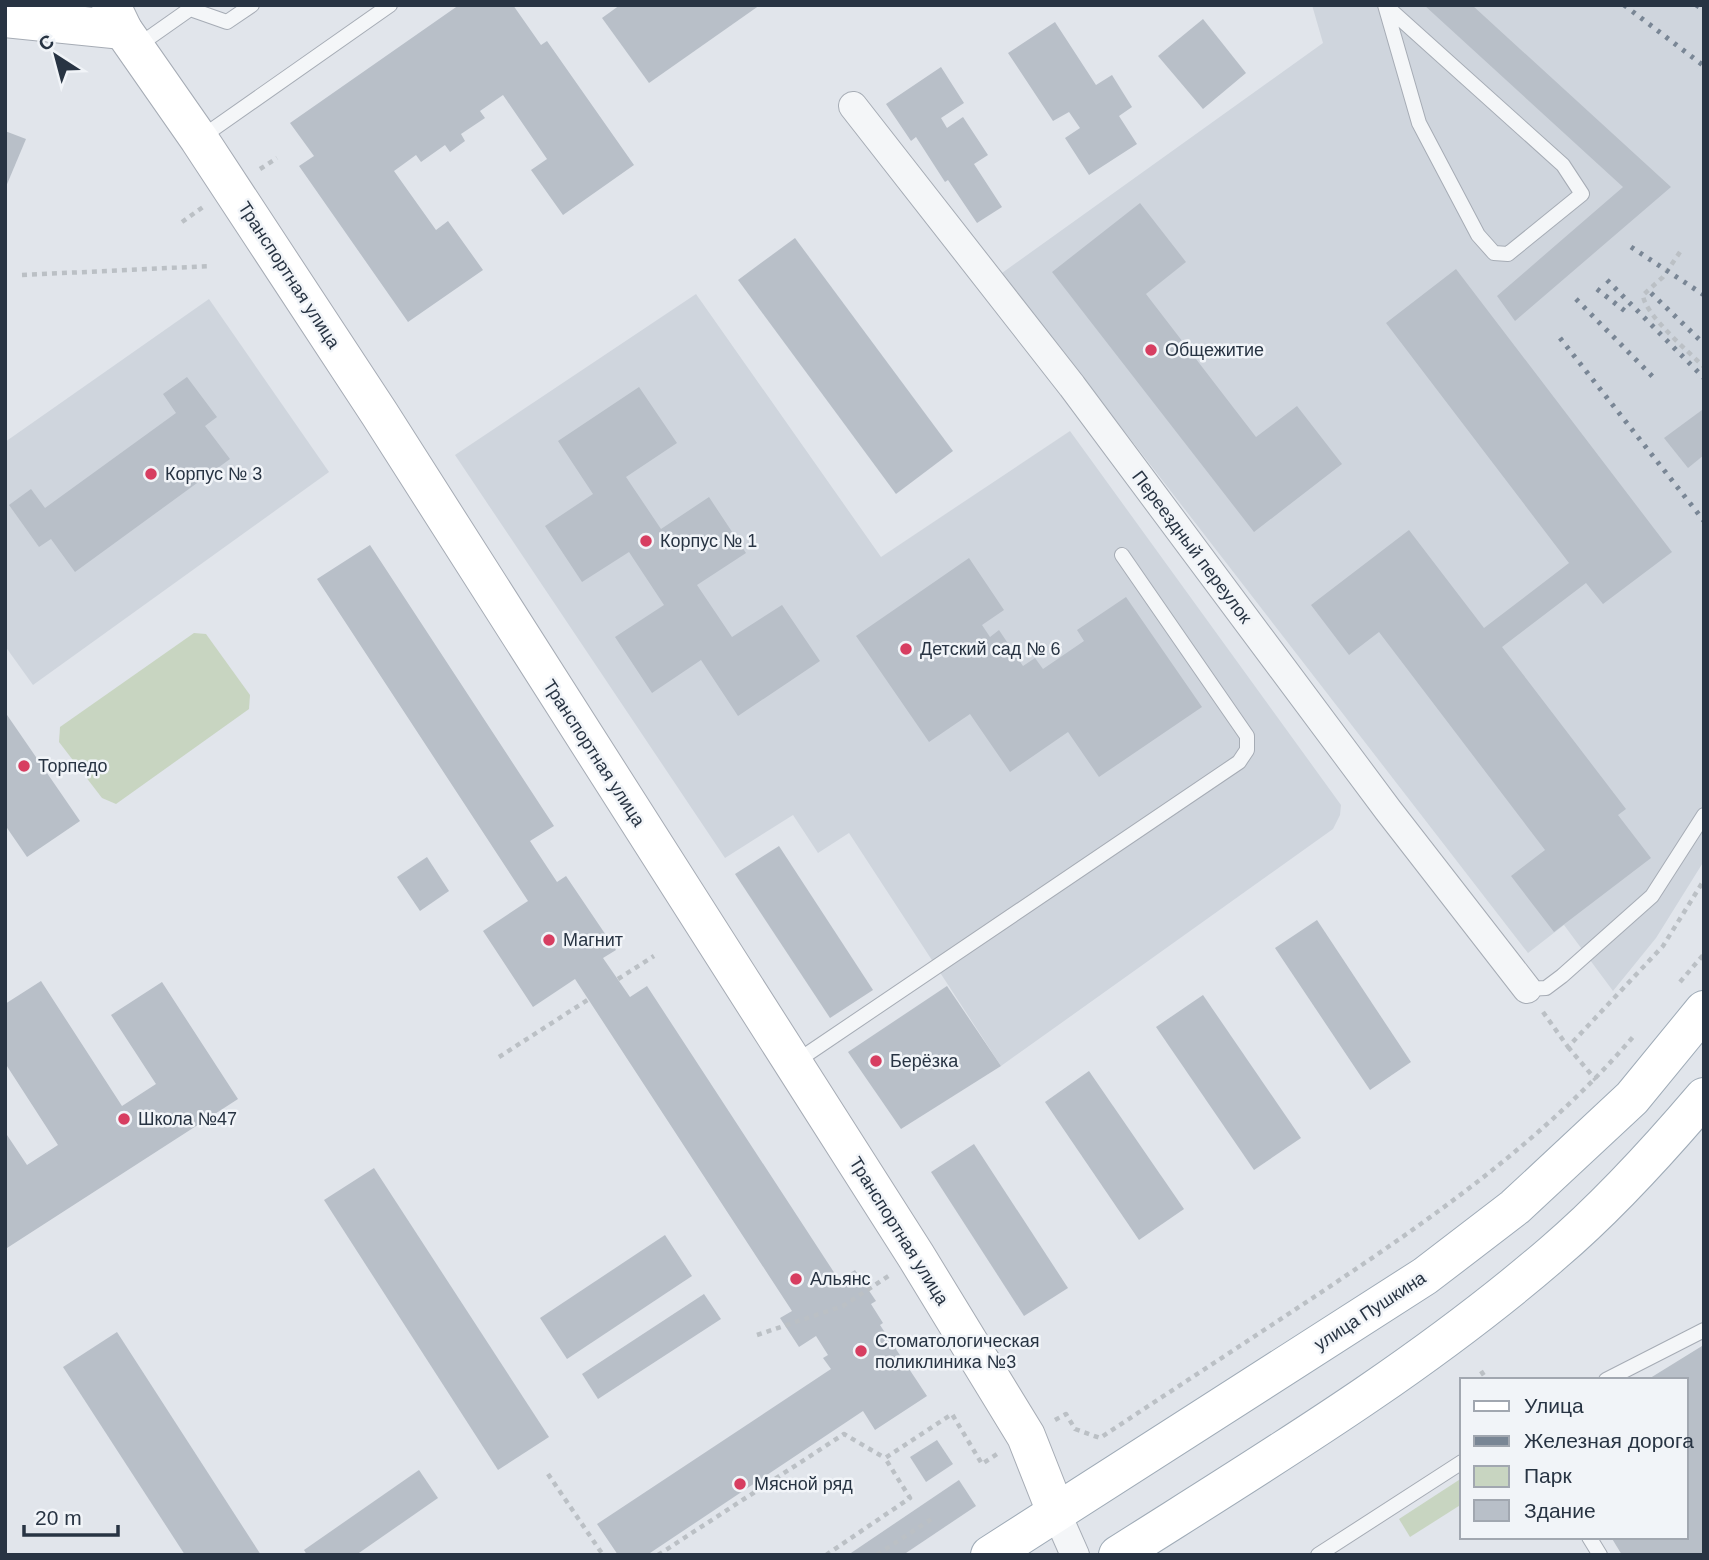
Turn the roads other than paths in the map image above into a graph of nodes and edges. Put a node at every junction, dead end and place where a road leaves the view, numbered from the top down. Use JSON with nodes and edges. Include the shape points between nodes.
{"nodes":[{"id":1,"x":252,"y":5,"type":"edge"},
{"id":2,"x":390,"y":5,"type":"edge"},
{"id":3,"x":1385,"y":5,"type":"edge"},
{"id":4,"x":5,"y":18,"type":"edge"},
{"id":5,"x":123,"y":28,"type":"edge"},
{"id":6,"x":853,"y":106,"type":"dead end"},
{"id":7,"x":200,"y":139,"type":"junction"},
{"id":8,"x":1122,"y":555,"type":"dead end"},
{"id":9,"x":1704,"y":815,"type":"edge"},
{"id":10,"x":1527,"y":989,"type":"joint"},
{"id":11,"x":1690,"y":998,"type":"edge"},
{"id":12,"x":793,"y":1064,"type":"junction"},
{"id":13,"x":1704,"y":1097,"type":"edge"},
{"id":14,"x":1704,"y":1330,"type":"edge"},
{"id":15,"x":1610,"y":1378,"type":"edge"},
{"id":16,"x":1460,"y":1463,"type":"edge"},
{"id":17,"x":1056,"y":1512,"type":"junction"},
{"id":18,"x":1590,"y":1539,"type":"edge"},
{"id":19,"x":990,"y":1555,"type":"edge"},
{"id":20,"x":1075,"y":1555,"type":"edge"},
{"id":21,"x":1118,"y":1555,"type":"edge"},
{"id":22,"x":1318,"y":1555,"type":"edge"},
{"id":23,"x":1600,"y":1555,"type":"edge"}],
"edges":[{"from":1,"to":5,"type":"lane","via":[[227,22],[190,9]]},
{"from":2,"to":7,"type":"lane"},
{"from":3,"to":3,"type":"lane","via":[[1563,165],[1582,194],[1508,254],[1494,253],[1478,234],[1419,123]]},
{"from":4,"to":5,"type":"street"},
{"from":5,"to":7,"type":"street","name":"Транспортная улица"},
{"from":6,"to":10,"type":"street","name":"Переездный переулок","via":[[1072,386]]},
{"from":7,"to":12,"type":"street","name":"Транспортная улица"},
{"from":8,"to":12,"type":"lane","via":[[1247,736],[1247,750],[1239,762]]},
{"from":9,"to":10,"type":"lane","via":[[1652,895],[1562,976],[1546,988]]},
{"from":11,"to":17,"type":"street","name":"улица Пушкина","via":[[1632,1098],[1515,1207],[1425,1276]]},
{"from":12,"to":17,"type":"street","name":"Транспортная улица","via":[[1026,1436]]},
{"from":13,"to":21,"type":"street","via":[[1554,1253],[1454,1332],[1315,1430]]},
{"from":14,"to":15,"type":"lane"},
{"from":16,"to":22,"type":"lane"},
{"from":17,"to":19,"type":"street","name":"улица Пушкина"},
{"from":17,"to":20,"type":"street"},
{"from":18,"to":23,"type":"lane"}]}
